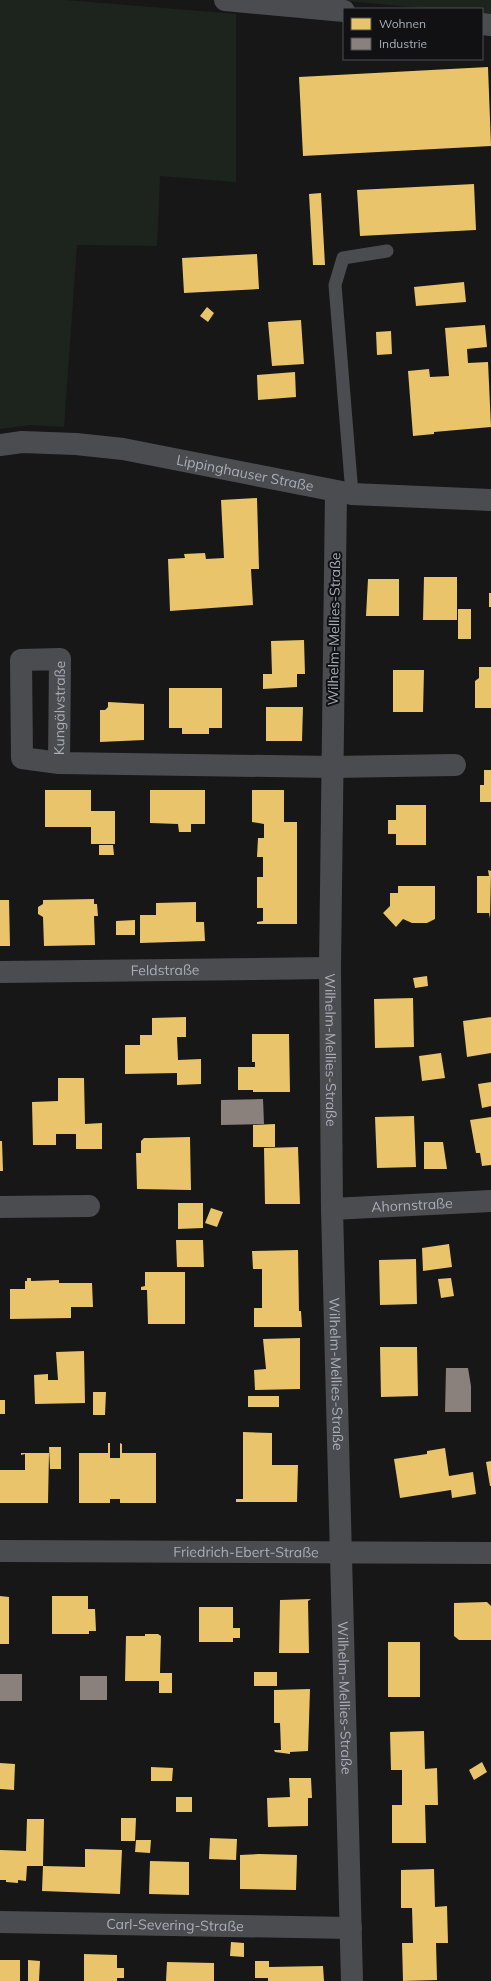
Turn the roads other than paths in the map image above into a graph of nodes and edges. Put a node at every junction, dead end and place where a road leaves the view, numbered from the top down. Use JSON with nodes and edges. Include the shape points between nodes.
{"nodes":[{"id":1,"x":224,"y":0,"type":"edge"},
{"id":2,"x":343,"y":11,"type":"edge"},
{"id":3,"x":387,"y":251,"type":"dead end"},
{"id":4,"x":0,"y":445,"type":"edge"},
{"id":5,"x":344,"y":493,"type":"junction"},
{"id":6,"x":491,"y":500,"type":"edge"},
{"id":7,"x":59,"y":763,"type":"junction"},
{"id":8,"x":455,"y":765,"type":"dead end"},
{"id":9,"x":332,"y":767,"type":"junction"},
{"id":10,"x":330,"y":968,"type":"junction"},
{"id":11,"x":0,"y":972,"type":"edge"},
{"id":12,"x":491,"y":1201,"type":"edge"},
{"id":13,"x":90,"y":1206,"type":"dead end"},
{"id":14,"x":0,"y":1207,"type":"edge"},
{"id":15,"x":332,"y":1209,"type":"junction"},
{"id":16,"x":0,"y":1551,"type":"edge"},
{"id":17,"x":341,"y":1551,"type":"junction"},
{"id":18,"x":491,"y":1553,"type":"edge"},
{"id":19,"x":0,"y":1922,"type":"edge"},
{"id":20,"x":351,"y":1928,"type":"junction"},
{"id":21,"x":352,"y":1981,"type":"edge"}],
"edges":[{"from":1,"to":2,"type":"street"},
{"from":3,"to":5,"type":"lane","via":[[343,258],[335,285]]},
{"from":4,"to":5,"type":"street","name":"Lippinghauser Straße","via":[[22,442],[123,449]]},
{"from":5,"to":6,"type":"street","name":"Lippinghauser Straße"},
{"from":5,"to":9,"type":"street","name":"Wilhelm-Mellies-Straße"},
{"from":7,"to":7,"type":"street","name":"Kungälvstraße","via":[[22,758],[21,660],[60,660]]},
{"from":7,"to":9,"type":"street","name":"Kungälvstraße"},
{"from":8,"to":9,"type":"street"},
{"from":9,"to":10,"type":"street","name":"Wilhelm-Mellies-Straße"},
{"from":10,"to":11,"type":"street","name":"Feldstraße"},
{"from":10,"to":15,"type":"street","name":"Wilhelm-Mellies-Straße"},
{"from":12,"to":15,"type":"street","name":"Ahornstraße"},
{"from":13,"to":14,"type":"street"},
{"from":15,"to":17,"type":"street","name":"Wilhelm-Mellies-Straße"},
{"from":16,"to":17,"type":"street","name":"Friedrich-Ebert-Straße"},
{"from":17,"to":18,"type":"street","name":"Friedrich-Ebert-Straße"},
{"from":17,"to":20,"type":"street","name":"Wilhelm-Mellies-Straße"},
{"from":19,"to":20,"type":"street","name":"Carl-Severing-Straße"},
{"from":20,"to":21,"type":"street","name":"Wilhelm-Mellies-Straße"}]}
